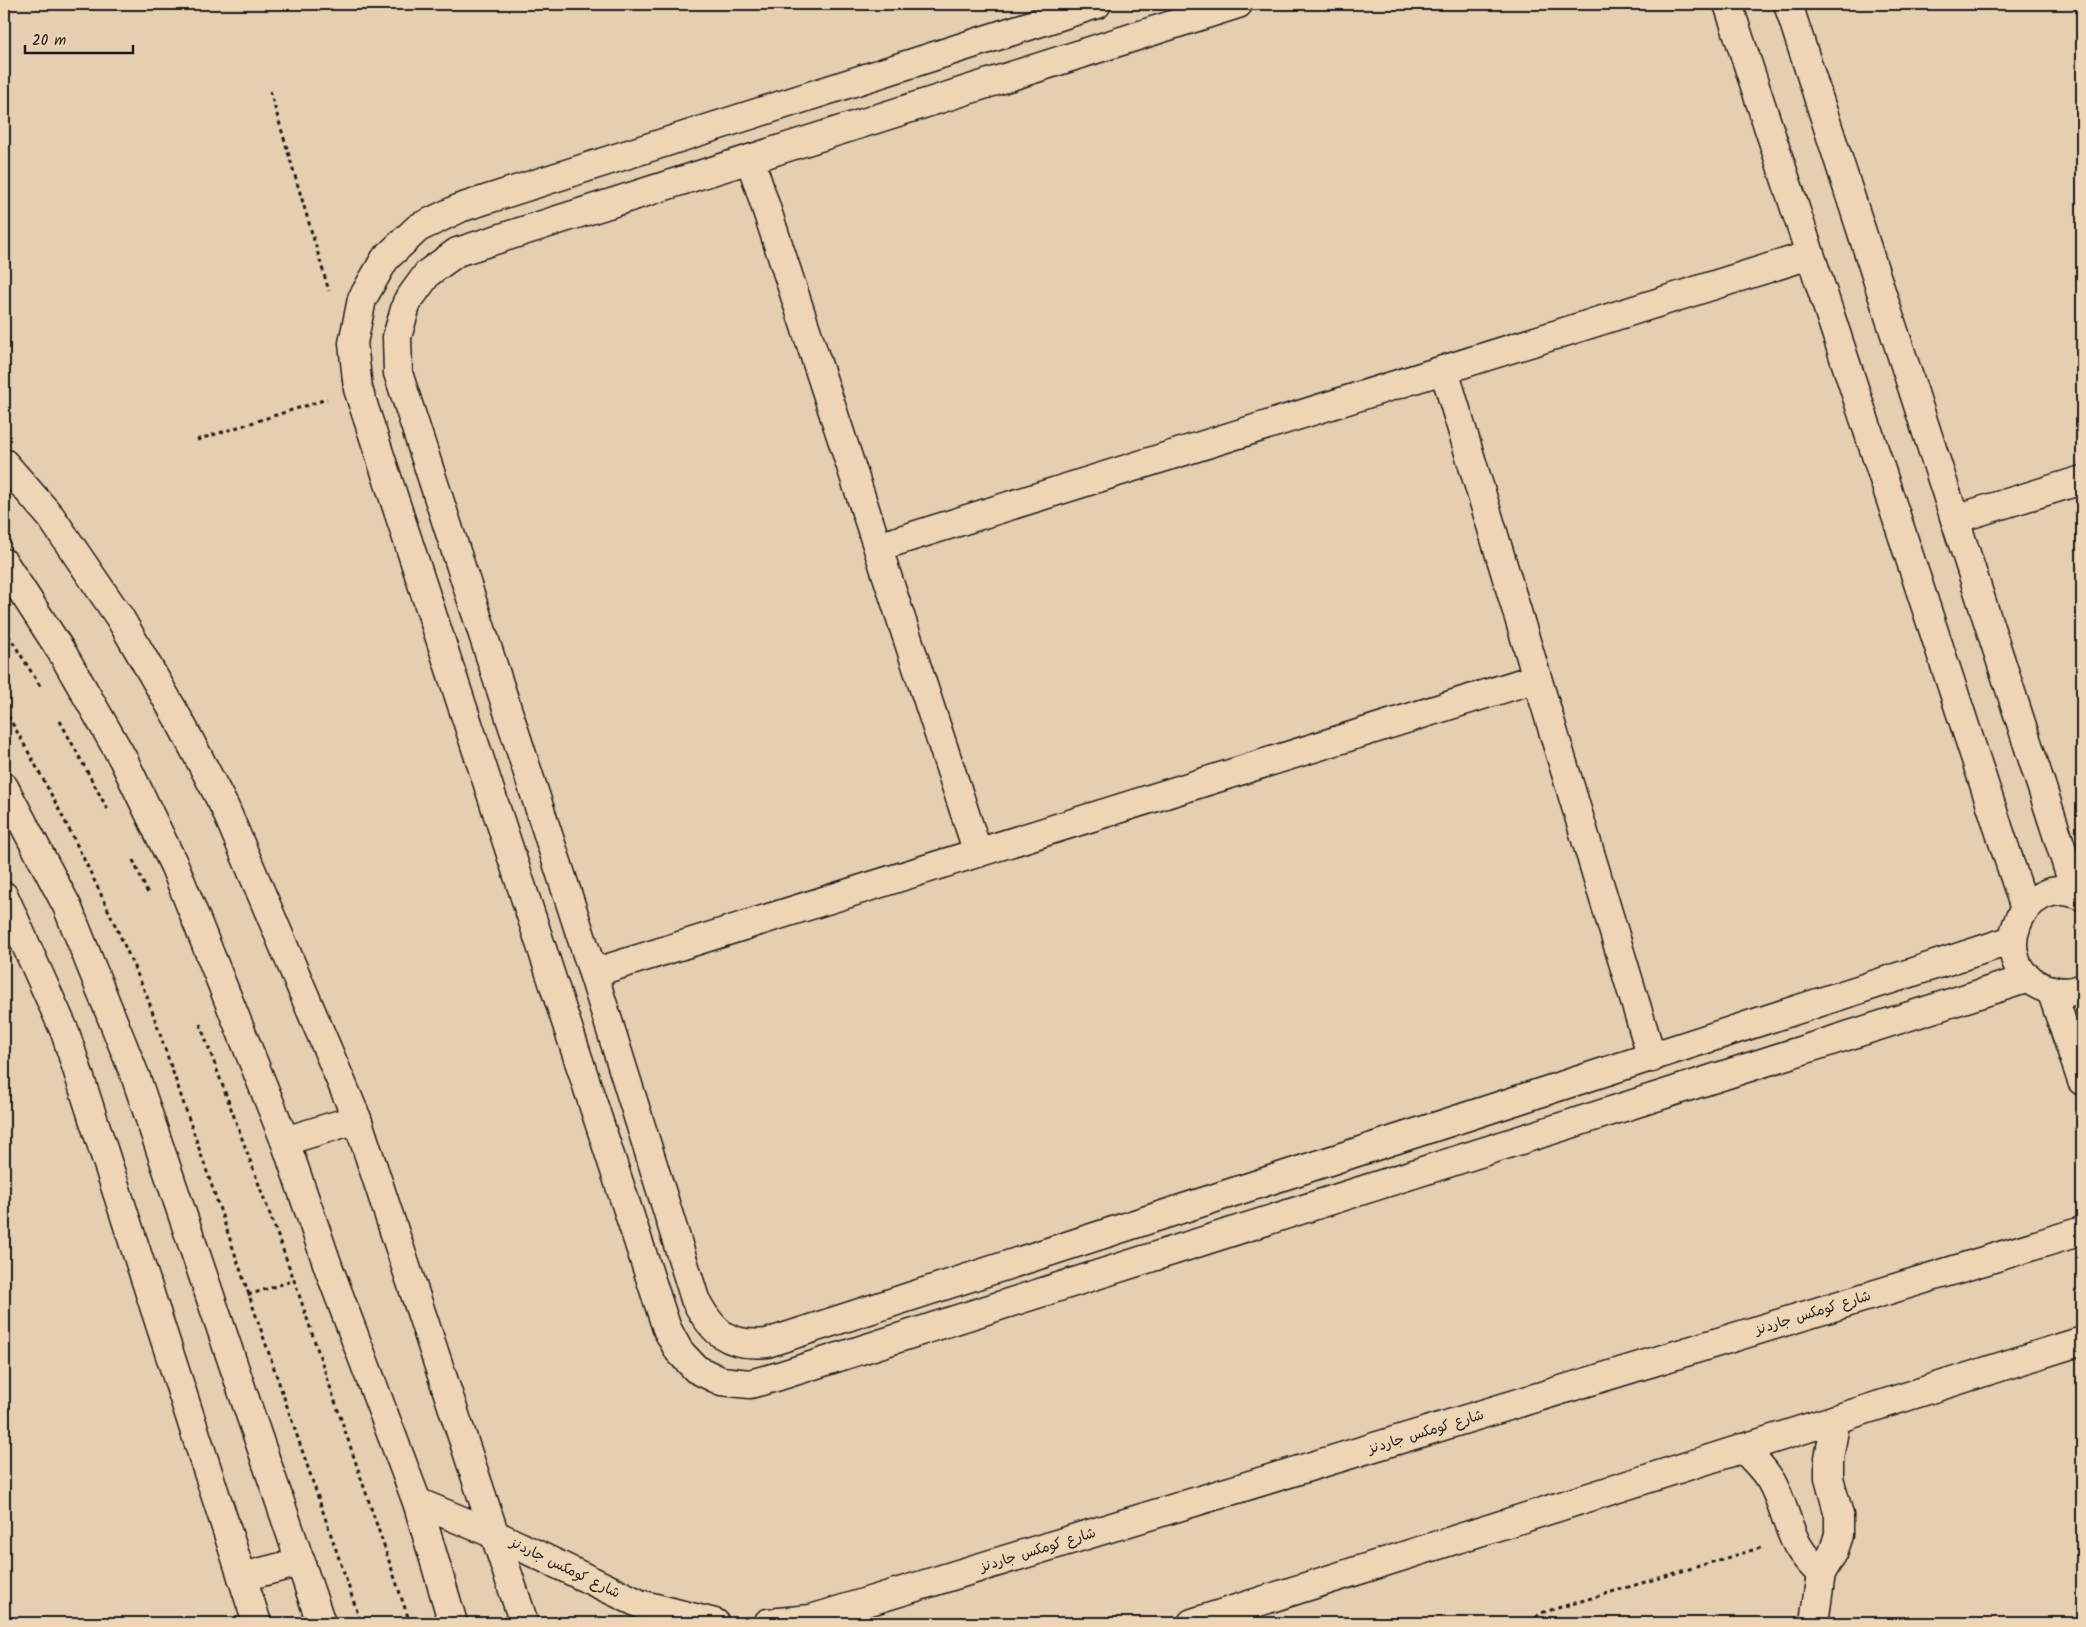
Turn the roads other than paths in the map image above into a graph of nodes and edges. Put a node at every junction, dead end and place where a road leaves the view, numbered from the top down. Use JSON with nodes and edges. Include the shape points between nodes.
{"nodes":[{"id":1,"x":1097,"y":4,"type":"edge"},
{"id":2,"x":1238,"y":4,"type":"edge"},
{"id":3,"x":1728,"y":4,"type":"edge"},
{"id":4,"x":1788,"y":4,"type":"edge"},
{"id":5,"x":750,"y":158,"type":"junction"},
{"id":6,"x":1810,"y":255,"type":"junction"},
{"id":7,"x":1444,"y":370,"type":"junction"},
{"id":8,"x":4,"y":463,"type":"edge"},
{"id":9,"x":2082,"y":480,"type":"edge"},
{"id":10,"x":1955,"y":519,"type":"junction"},
{"id":11,"x":878,"y":547,"type":"junction"},
{"id":12,"x":4,"y":563,"type":"edge"},
{"id":13,"x":1537,"y":678,"type":"junction"},
{"id":14,"x":4,"y":787,"type":"edge"},
{"id":15,"x":978,"y":853,"type":"junction"},
{"id":16,"x":2079,"y":895,"type":"edge"},
{"id":17,"x":4,"y":896,"type":"edge"},
{"id":18,"x":2025,"y":909,"type":"junction"},
{"id":19,"x":2012,"y":940,"type":"junction"},
{"id":20,"x":593,"y":972,"type":"junction"},
{"id":21,"x":2040,"y":984,"type":"junction"},
{"id":22,"x":2082,"y":988,"type":"edge"},
{"id":23,"x":1652,"y":1058,"type":"junction"},
{"id":24,"x":2082,"y":1081,"type":"edge"},
{"id":25,"x":357,"y":1119,"type":"junction"},
{"id":26,"x":285,"y":1141,"type":"junction"},
{"id":27,"x":2082,"y":1231,"type":"edge"},
{"id":28,"x":2082,"y":1341,"type":"edge"},
{"id":29,"x":1836,"y":1418,"type":"junction"},
{"id":30,"x":1742,"y":1448,"type":"junction"},
{"id":31,"x":417,"y":1502,"type":"junction"},
{"id":32,"x":494,"y":1534,"type":"junction"},
{"id":33,"x":301,"y":1562,"type":"junction"},
{"id":34,"x":1821,"y":1573,"type":"junction"},
{"id":35,"x":242,"y":1577,"type":"junction"},
{"id":36,"x":810,"y":1621,"type":"edge"},
{"id":37,"x":257,"y":1623,"type":"edge"},
{"id":38,"x":320,"y":1623,"type":"edge"},
{"id":39,"x":453,"y":1623,"type":"edge"},
{"id":40,"x":524,"y":1623,"type":"edge"},
{"id":41,"x":715,"y":1623,"type":"edge"},
{"id":42,"x":768,"y":1623,"type":"edge"},
{"id":43,"x":1192,"y":1623,"type":"edge"},
{"id":44,"x":1814,"y":1623,"type":"edge"}],
"edges":[{"from":1,"to":21,"type":"street","via":[[460,208],[418,228],[385,258],[362,299],[353,343],[358,389],[667,1329],[679,1351],[696,1369],[721,1381],[750,1384],[776,1377]]},
{"from":2,"to":5,"type":"street"},
{"from":3,"to":6,"type":"street"},
{"from":4,"to":10,"type":"street"},
{"from":5,"to":11,"type":"street"},
{"from":5,"to":20,"type":"street","via":[[457,252],[422,280],[407,302],[397,337],[398,373]]},
{"from":6,"to":7,"type":"street"},
{"from":6,"to":18,"type":"street"},
{"from":7,"to":11,"type":"street"},
{"from":7,"to":13,"type":"street"},
{"from":8,"to":25,"type":"street","via":[[50,518],[120,618],[185,731],[226,808]]},
{"from":9,"to":10,"type":"street"},
{"from":10,"to":16,"type":"street"},
{"from":11,"to":15,"type":"street"},
{"from":12,"to":26,"type":"street","via":[[63,654],[127,767],[175,867]]},
{"from":13,"to":15,"type":"street"},
{"from":13,"to":23,"type":"street"},
{"from":14,"to":33,"type":"street","via":[[67,906],[136,1078]]},
{"from":15,"to":20,"type":"street"},
{"from":16,"to":18,"type":"street","via":[[2048,894]]},
{"from":17,"to":35,"type":"street","via":[[65,1032]]},
{"from":18,"to":19,"type":"street"},
{"from":19,"to":21,"type":"street","via":[[2020,967]]},
{"from":19,"to":23,"type":"street"},
{"from":20,"to":23,"type":"street","via":[[695,1299],[716,1331],[749,1345],[767,1343]]},
{"from":21,"to":22,"type":"street","via":[[2065,992]]},
{"from":21,"to":24,"type":"street"},
{"from":25,"to":26,"type":"street"},
{"from":25,"to":32,"type":"street"},
{"from":26,"to":31,"type":"street","via":[[329,1269]]},
{"from":27,"to":36,"type":"street","name":"شارع كومكس جاردنز"},
{"from":28,"to":29,"type":"street"},
{"from":29,"to":30,"type":"street"},
{"from":29,"to":34,"type":"street","via":[[1829,1458],[1839,1515],[1839,1535]]},
{"from":30,"to":34,"type":"street","via":[[1770,1480],[1793,1539]]},
{"from":30,"to":43,"type":"street"},
{"from":31,"to":32,"type":"street","name":"شارع كومكس جاردنز"},
{"from":31,"to":39,"type":"street"},
{"from":32,"to":40,"type":"street"},
{"from":32,"to":41,"type":"street","name":"شارع كومكس جاردنز","via":[[640,1604]]},
{"from":33,"to":35,"type":"street"},
{"from":33,"to":38,"type":"street"},
{"from":34,"to":44,"type":"street"},
{"from":35,"to":37,"type":"street"},
{"from":36,"to":42,"type":"street","name":"شارع كومكس جاردنز"}]}
